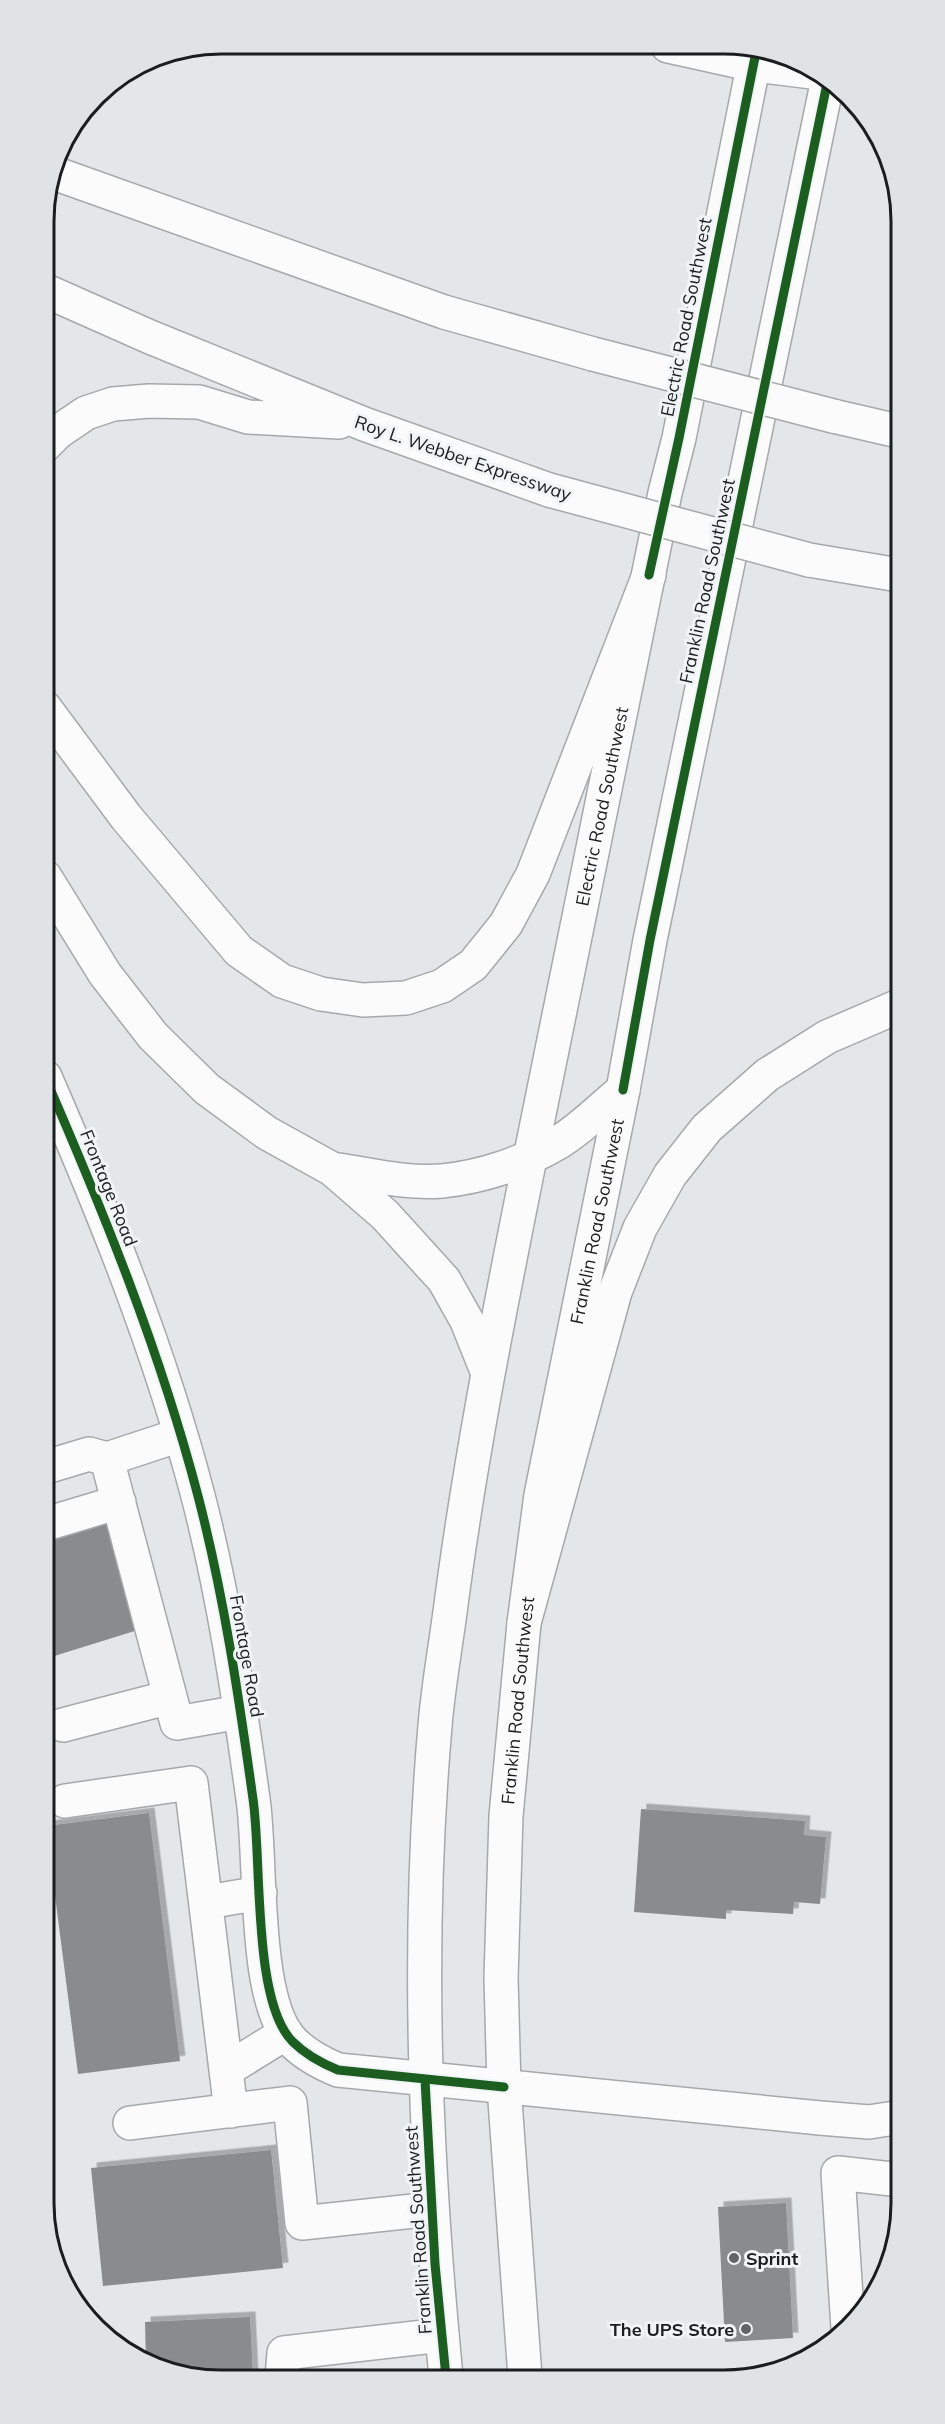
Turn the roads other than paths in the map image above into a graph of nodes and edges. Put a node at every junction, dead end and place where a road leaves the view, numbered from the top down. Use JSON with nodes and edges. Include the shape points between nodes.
{"nodes":[{"id":1,"x":755,"y":56,"type":"edge"},
{"id":2,"x":826,"y":89,"type":"edge"},
{"id":3,"x":61,"y":175,"type":"edge"},
{"id":4,"x":54,"y":294,"type":"edge"},
{"id":5,"x":364,"y":424,"type":"junction"},
{"id":6,"x":891,"y":429,"type":"edge"},
{"id":7,"x":54,"y":436,"type":"edge"},
{"id":8,"x":891,"y":574,"type":"edge"},
{"id":9,"x":649,"y":575,"type":"junction"},
{"id":10,"x":54,"y":720,"type":"edge"},
{"id":11,"x":54,"y":892,"type":"edge"},
{"id":12,"x":891,"y":1009,"type":"edge"},
{"id":13,"x":623,"y":1090,"type":"junction"},
{"id":14,"x":54,"y":1098,"type":"edge"},
{"id":15,"x":530,"y":1158,"type":"junction"},
{"id":16,"x":332,"y":1168,"type":"junction"},
{"id":17,"x":487,"y":1371,"type":"junction"},
{"id":18,"x":180,"y":1435,"type":"junction"},
{"id":19,"x":106,"y":1458,"type":"junction"},
{"id":20,"x":54,"y":1465,"type":"edge"},
{"id":21,"x":118,"y":1502,"type":"junction"},
{"id":22,"x":54,"y":1522,"type":"edge"},
{"id":23,"x":524,"y":1623,"type":"junction"},
{"id":24,"x":170,"y":1697,"type":"junction"},
{"id":25,"x":240,"y":1712,"type":"junction"},
{"id":26,"x":63,"y":1725,"type":"dead end"},
{"id":27,"x":64,"y":1801,"type":"dead end"},
{"id":28,"x":260,"y":1893,"type":"junction"},
{"id":29,"x":207,"y":1902,"type":"junction"},
{"id":30,"x":286,"y":2033,"type":"junction"},
{"id":31,"x":226,"y":2070,"type":"junction"},
{"id":32,"x":425,"y":2080,"type":"junction"},
{"id":33,"x":504,"y":2087,"type":"junction"},
{"id":34,"x":231,"y":2111,"type":"junction"},
{"id":35,"x":891,"y":2118,"type":"edge"},
{"id":36,"x":130,"y":2123,"type":"dead end"},
{"id":37,"x":891,"y":2179,"type":"edge"},
{"id":38,"x":432,"y":2209,"type":"junction"},
{"id":39,"x":847,"y":2315,"type":"edge"},
{"id":40,"x":442,"y":2335,"type":"junction"},
{"id":41,"x":283,"y":2370,"type":"edge"},
{"id":42,"x":445,"y":2370,"type":"edge"},
{"id":43,"x":524,"y":2370,"type":"edge"}],
"edges":[{"from":1,"to":9,"type":"main road","name":"Electric Road Southwest"},
{"from":2,"to":13,"type":"main road","name":"Franklin Road Southwest","via":[[650,940]]},
{"from":3,"to":6,"type":"main road","bridge":true,"via":[[444,312]]},
{"from":4,"to":5,"type":"main road","name":"Roy L. Webber Expressway"},
{"from":5,"to":7,"type":"main road","via":[[248,417],[199,402],[149,401],[113,404],[86,413]]},
{"from":5,"to":8,"type":"main road","name":"Roy L. Webber Expressway","bridge":true,"via":[[549,490],[808,560]]},
{"from":9,"to":10,"type":"main road","via":[[533,874],[506,924],[473,965],[442,986],[406,998],[363,1000],[321,994],[282,981],[239,951],[126,817]]},
{"from":9,"to":15,"type":"main road","name":"Electric Road Southwest"},
{"from":11,"to":16,"type":"main road","via":[[105,974],[153,1036],[207,1089],[267,1133]]},
{"from":12,"to":23,"type":"main road","via":[[826,1037],[767,1075],[707,1128],[670,1175],[640,1228],[615,1292]]},
{"from":13,"to":15,"type":"main road","via":[[560,1141]]},
{"from":13,"to":23,"type":"main road","name":"Franklin Road Southwest","via":[[541,1495]]},
{"from":14,"to":18,"type":"main road","name":"Frontage Road","via":[[103,1211],[158,1359]]},
{"from":15,"to":16,"type":"main road","via":[[479,1175],[440,1181]]},
{"from":15,"to":17,"type":"main road","name":"Electric Road Southwest"},
{"from":16,"to":17,"type":"main road","via":[[385,1215],[444,1280],[467,1321]]},
{"from":17,"to":32,"type":"main road","name":"Franklin Road Southwest","via":[[464,1505],[435,1723],[425,1879]]},
{"from":18,"to":19,"type":"main road"},
{"from":18,"to":25,"type":"main road","name":"Frontage Road","via":[[229,1636]]},
{"from":19,"to":20,"type":"main road","via":[[89,1454]]},
{"from":19,"to":21,"type":"main road"},
{"from":21,"to":22,"type":"main road"},
{"from":21,"to":24,"type":"main road"},
{"from":23,"to":33,"type":"main road","name":"Franklin Road Southwest","via":[[506,1816],[501,1978]]},
{"from":24,"to":25,"type":"main road","via":[[177,1723]]},
{"from":24,"to":26,"type":"main road"},
{"from":25,"to":28,"type":"main road","name":"Frontage Road","via":[[254,1803]]},
{"from":27,"to":29,"type":"main road","via":[[191,1783]]},
{"from":28,"to":29,"type":"main road"},
{"from":28,"to":30,"type":"main road","name":"Frontage Road","via":[[266,1973],[274,2012]]},
{"from":29,"to":31,"type":"main road"},
{"from":30,"to":31,"type":"main road"},
{"from":30,"to":32,"type":"main road","name":"Frontage Road","via":[[315,2060],[338,2070]]},
{"from":31,"to":34,"type":"main road"},
{"from":32,"to":33,"type":"main road","name":"Frontage Road"},
{"from":32,"to":38,"type":"main road","name":"Franklin Road Southwest"},
{"from":33,"to":35,"type":"main road","name":"Frontage Road","via":[[869,2122]]},
{"from":33,"to":43,"type":"main road","name":"Franklin Road Southwest"},
{"from":34,"to":36,"type":"main road"},
{"from":34,"to":38,"type":"main road","via":[[290,2103],[302,2223]]},
{"from":37,"to":39,"type":"main road","via":[[838,2173]]},
{"from":38,"to":40,"type":"main road","name":"Franklin Road Southwest"},
{"from":40,"to":41,"type":"main road","via":[[284,2353]]},
{"from":40,"to":42,"type":"main road","name":"Franklin Road Southwest"}]}
